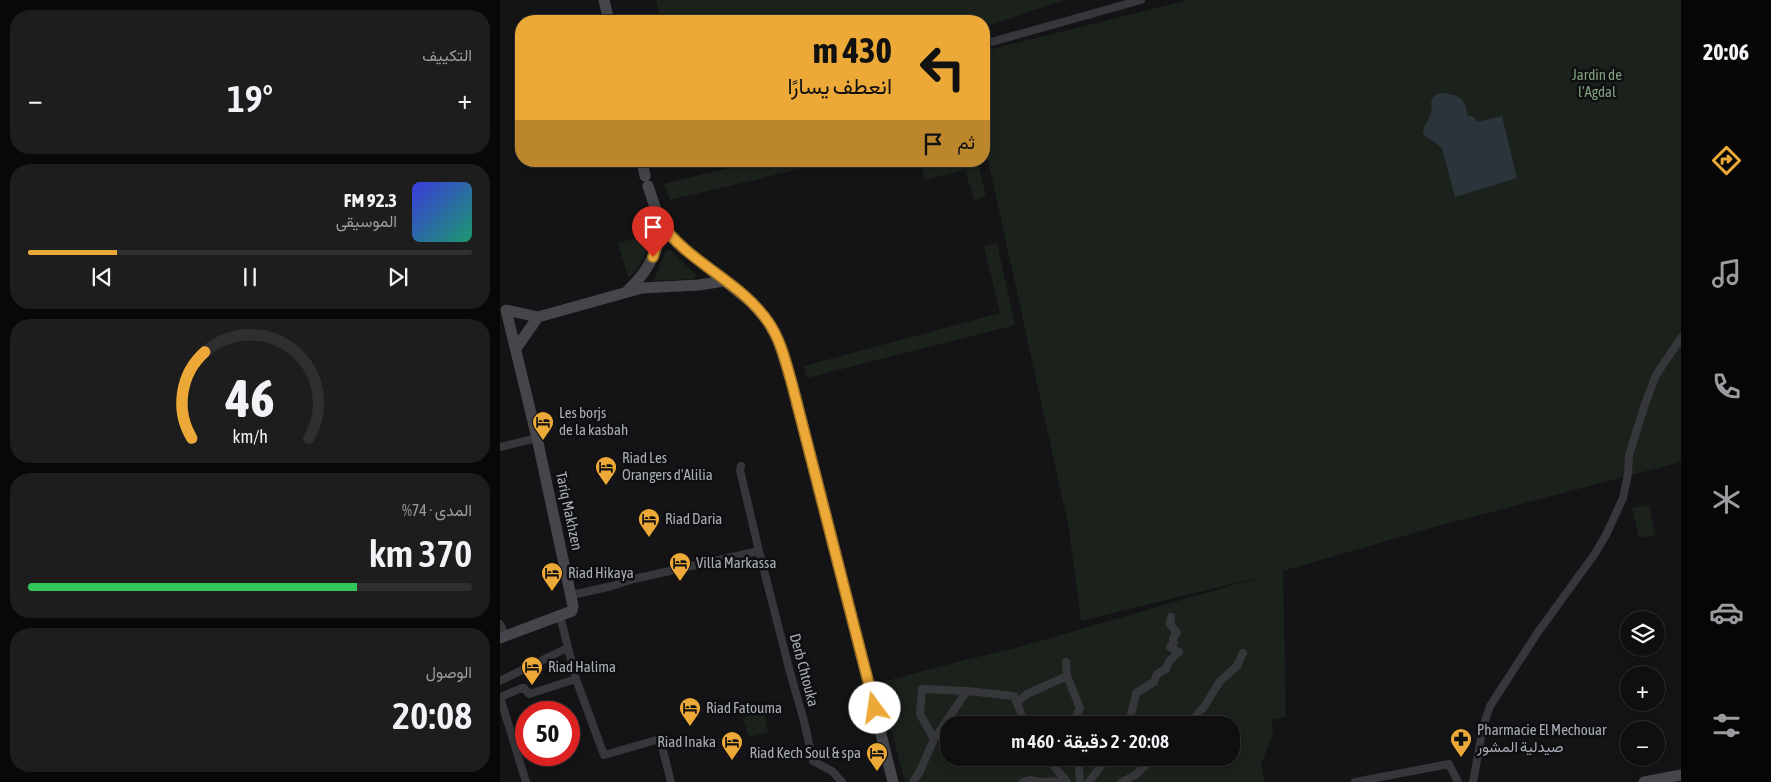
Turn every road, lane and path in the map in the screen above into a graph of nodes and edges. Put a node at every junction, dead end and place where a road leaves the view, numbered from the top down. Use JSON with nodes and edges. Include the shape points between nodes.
{"nodes":[{"id":1,"x":604,"y":0,"type":"edge"},
{"id":2,"x":1141,"y":0,"type":"edge"},
{"id":3,"x":608,"y":15,"type":"edge"},
{"id":4,"x":990,"y":42,"type":"edge"},
{"id":5,"x":643,"y":167,"type":"edge"},
{"id":6,"x":660,"y":222,"type":"junction"},
{"id":7,"x":724,"y":281,"type":"junction"},
{"id":8,"x":628,"y":291,"type":"junction"},
{"id":9,"x":503,"y":309,"type":"edge"},
{"id":10,"x":538,"y":317,"type":"junction"},
{"id":11,"x":1681,"y":338,"type":"edge"},
{"id":12,"x":517,"y":347,"type":"junction"},
{"id":13,"x":537,"y":438,"type":"junction"},
{"id":14,"x":500,"y":447,"type":"edge"},
{"id":15,"x":741,"y":466,"type":"dead end"},
{"id":16,"x":758,"y":551,"type":"junction"},
{"id":17,"x":572,"y":595,"type":"junction"},
{"id":18,"x":560,"y":616,"type":"junction"},
{"id":19,"x":1170,"y":617,"type":"dead end"},
{"id":20,"x":500,"y":624,"type":"edge"},
{"id":21,"x":503,"y":637,"type":"edge"},
{"id":22,"x":567,"y":648,"type":"junction"},
{"id":23,"x":1243,"y":653,"type":"dead end"},
{"id":24,"x":1066,"y":662,"type":"dead end"},
{"id":25,"x":1067,"y":676,"type":"junction"},
{"id":26,"x":576,"y":679,"type":"junction"},
{"id":27,"x":500,"y":681,"type":"edge"},
{"id":28,"x":967,"y":691,"type":"junction"},
{"id":29,"x":500,"y":697,"type":"edge"},
{"id":30,"x":1018,"y":702,"type":"junction"},
{"id":31,"x":1023,"y":716,"type":"edge"},
{"id":32,"x":1076,"y":716,"type":"edge"},
{"id":33,"x":1130,"y":716,"type":"edge"},
{"id":34,"x":1196,"y":716,"type":"edge"},
{"id":35,"x":934,"y":739,"type":"junction"},
{"id":36,"x":1054,"y":766,"type":"edge"},
{"id":37,"x":1079,"y":766,"type":"edge"},
{"id":38,"x":1101,"y":766,"type":"edge"},
{"id":39,"x":1145,"y":766,"type":"edge"},
{"id":40,"x":1681,"y":775,"type":"edge"},
{"id":41,"x":1066,"y":781,"type":"edge"},
{"id":42,"x":526,"y":782,"type":"edge"},
{"id":43,"x":671,"y":782,"type":"edge"},
{"id":44,"x":842,"y":782,"type":"edge"},
{"id":45,"x":893,"y":782,"type":"edge"},
{"id":46,"x":913,"y":782,"type":"edge"},
{"id":47,"x":1023,"y":782,"type":"edge"},
{"id":48,"x":1041,"y":782,"type":"edge"},
{"id":49,"x":1080,"y":782,"type":"edge"},
{"id":50,"x":1089,"y":782,"type":"edge"},
{"id":51,"x":1122,"y":782,"type":"edge"},
{"id":52,"x":1355,"y":782,"type":"edge"},
{"id":53,"x":1458,"y":782,"type":"edge"},
{"id":54,"x":1473,"y":782,"type":"edge"},
{"id":55,"x":1644,"y":782,"type":"edge"}],
"edges":[{"from":1,"to":3,"type":"main road"},
{"from":2,"to":4,"type":"street"},
{"from":5,"to":6,"type":"main road"},
{"from":6,"to":7,"type":"main road","via":[[673,238]]},
{"from":6,"to":8,"type":"main road","via":[[653,257],[642,277]]},
{"from":7,"to":8,"type":"main road"},
{"from":7,"to":45,"type":"main road","via":[[760,312],[780,346],[822,498]]},
{"from":8,"to":10,"type":"main road"},
{"from":9,"to":10,"type":"main road"},
{"from":9,"to":12,"type":"main road","name":"Tariq Makhzen"},
{"from":10,"to":12,"type":"main road"},
{"from":11,"to":54,"type":"street","via":[[1656,375],[1629,455],[1623,498],[1606,535],[1490,706]]},
{"from":12,"to":13,"type":"main road","name":"Tariq Makhzen"},
{"from":13,"to":14,"type":"street"},
{"from":13,"to":17,"type":"main road","name":"Tariq Makhzen"},
{"from":15,"to":16,"type":"street","name":"Derb Chtouka"},
{"from":16,"to":17,"type":"street"},
{"from":16,"to":44,"type":"street","name":"Derb Chtouka","via":[[813,761],[832,771]]},
{"from":17,"to":18,"type":"main road","via":[[572,611]]},
{"from":18,"to":21,"type":"main road"},
{"from":18,"to":22,"type":"street"},
{"from":19,"to":33,"type":"street","via":[[1170,624],[1177,633],[1170,648],[1179,652],[1169,660],[1166,669],[1157,674],[1154,682],[1136,693]]},
{"from":20,"to":21,"type":"street"},
{"from":22,"to":26,"type":"street"},
{"from":22,"to":27,"type":"street"},
{"from":23,"to":34,"type":"street"},
{"from":24,"to":25,"type":"street"},
{"from":25,"to":30,"type":"street","via":[[1027,694]]},
{"from":25,"to":32,"type":"street","via":[[1080,708]]},
{"from":26,"to":29,"type":"street","via":[[529,694],[522,688]]},
{"from":26,"to":43,"type":"street","via":[[604,755],[660,739]]},
{"from":28,"to":30,"type":"street","via":[[1014,696]]},
{"from":28,"to":35,"type":"street"},
{"from":28,"to":35,"type":"street","via":[[922,689],[920,714]]},
{"from":29,"to":42,"type":"street"},
{"from":30,"to":31,"type":"street"},
{"from":35,"to":46,"type":"street"},
{"from":36,"to":41,"type":"street"},
{"from":37,"to":49,"type":"street"},
{"from":38,"to":50,"type":"street"},
{"from":39,"to":51,"type":"street"},
{"from":40,"to":55,"type":"main road"},
{"from":41,"to":48,"type":"street"},
{"from":47,"to":48,"type":"street"},
{"from":52,"to":53,"type":"street","via":[[1449,764]]}]}
